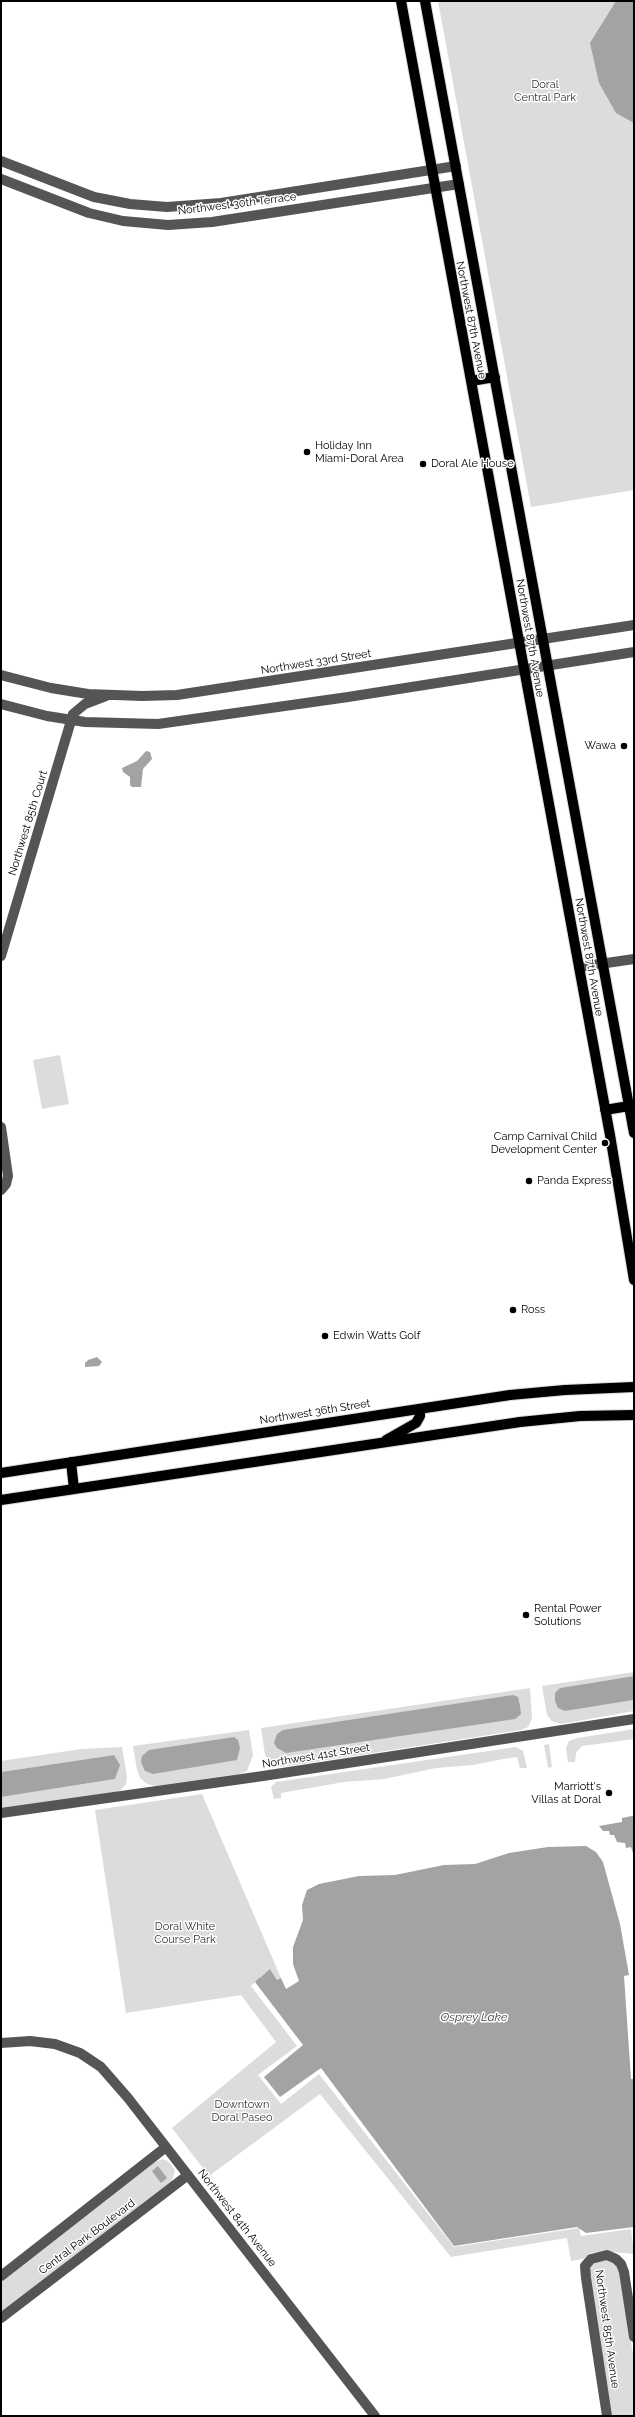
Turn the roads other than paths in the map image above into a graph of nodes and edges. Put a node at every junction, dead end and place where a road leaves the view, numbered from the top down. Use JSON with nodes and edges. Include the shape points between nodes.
{"nodes":[{"id":1,"x":401,"y":1,"type":"edge"},
{"id":2,"x":425,"y":1,"type":"edge"},
{"id":3,"x":5,"y":162,"type":"edge"},
{"id":4,"x":456,"y":166,"type":"junction"},
{"id":5,"x":432,"y":170,"type":"junction"},
{"id":6,"x":3,"y":180,"type":"edge"},
{"id":7,"x":458,"y":184,"type":"junction"},
{"id":8,"x":435,"y":187,"type":"junction"},
{"id":9,"x":311,"y":189,"type":"junction"},
{"id":10,"x":314,"y":206,"type":"junction"},
{"id":11,"x":495,"y":378,"type":"junction"},
{"id":12,"x":470,"y":382,"type":"junction"},
{"id":13,"x":634,"y":625,"type":"edge"},
{"id":14,"x":543,"y":639,"type":"junction"},
{"id":15,"x":519,"y":643,"type":"junction"},
{"id":16,"x":634,"y":652,"type":"edge"},
{"id":17,"x":548,"y":667,"type":"junction"},
{"id":18,"x":524,"y":670,"type":"junction"},
{"id":19,"x":1,"y":675,"type":"edge"},
{"id":20,"x":107,"y":695,"type":"junction"},
{"id":21,"x":1,"y":704,"type":"edge"},
{"id":22,"x":71,"y":720,"type":"junction"},
{"id":23,"x":1,"y":956,"type":"edge"},
{"id":24,"x":634,"y":959,"type":"edge"},
{"id":25,"x":602,"y":964,"type":"junction"},
{"id":26,"x":579,"y":967,"type":"junction"},
{"id":27,"x":629,"y":1106,"type":"junction"},
{"id":28,"x":605,"y":1110,"type":"junction"},
{"id":29,"x":1,"y":1127,"type":"edge"},
{"id":30,"x":634,"y":1133,"type":"edge"},
{"id":31,"x":1,"y":1190,"type":"edge"},
{"id":32,"x":634,"y":1280,"type":"edge"},
{"id":33,"x":634,"y":1387,"type":"edge"},
{"id":34,"x":420,"y":1409,"type":"junction"},
{"id":35,"x":634,"y":1415,"type":"edge"},
{"id":36,"x":381,"y":1442,"type":"junction"},
{"id":37,"x":71,"y":1462,"type":"junction"},
{"id":38,"x":1,"y":1473,"type":"edge"},
{"id":39,"x":74,"y":1489,"type":"junction"},
{"id":40,"x":1,"y":1500,"type":"edge"},
{"id":41,"x":634,"y":1719,"type":"edge"},
{"id":42,"x":1,"y":1813,"type":"edge"},
{"id":43,"x":1,"y":2043,"type":"edge"},
{"id":44,"x":166,"y":2147,"type":"junction"},
{"id":45,"x":188,"y":2175,"type":"junction"},
{"id":46,"x":1,"y":2276,"type":"edge"},
{"id":47,"x":1,"y":2318,"type":"edge"},
{"id":48,"x":634,"y":2337,"type":"edge"},
{"id":49,"x":375,"y":2416,"type":"edge"},
{"id":50,"x":607,"y":2416,"type":"edge"}],
"edges":[{"from":1,"to":5,"type":"main road","name":"Northwest 87th Avenue"},
{"from":2,"to":4,"type":"main road","name":"Northwest 87th Avenue"},
{"from":3,"to":6,"type":"street"},
{"from":3,"to":9,"type":"street","name":"Northwest 30th Terrace","via":[[88,195],[149,207],[203,206]]},
{"from":4,"to":5,"type":"street","name":"Northwest 30th Terrace"},
{"from":4,"to":7,"type":"main road","name":"Northwest 87th Avenue"},
{"from":5,"to":8,"type":"main road","name":"Northwest 87th Avenue"},
{"from":5,"to":9,"type":"street","name":"Northwest 30th Terrace"},
{"from":6,"to":10,"type":"street","name":"Northwest 30th Terrace","via":[[71,208],[115,220],[150,224],[199,224]]},
{"from":7,"to":8,"type":"street","name":"Northwest 30th Terrace"},
{"from":7,"to":11,"type":"main road","name":"Northwest 87th Avenue"},
{"from":8,"to":10,"type":"street","name":"Northwest 30th Terrace"},
{"from":8,"to":12,"type":"main road","name":"Northwest 87th Avenue"},
{"from":9,"to":10,"type":"street"},
{"from":11,"to":12,"type":"main road"},
{"from":11,"to":14,"type":"main road","name":"Northwest 87th Avenue"},
{"from":12,"to":15,"type":"main road","name":"Northwest 87th Avenue"},
{"from":13,"to":14,"type":"street","name":"Northwest 33rd Street"},
{"from":14,"to":15,"type":"street","name":"Northwest 33rd Street"},
{"from":14,"to":17,"type":"main road","name":"Northwest 87th Avenue"},
{"from":15,"to":18,"type":"main road","name":"Northwest 87th Avenue"},
{"from":15,"to":20,"type":"street","name":"Northwest 33rd Street","via":[[201,692],[151,696]]},
{"from":16,"to":17,"type":"street"},
{"from":17,"to":18,"type":"street"},
{"from":17,"to":25,"type":"main road","name":"Northwest 87th Avenue"},
{"from":18,"to":22,"type":"street","via":[[198,720],[134,724]]},
{"from":18,"to":26,"type":"main road","name":"Northwest 87th Avenue"},
{"from":19,"to":20,"type":"street","name":"Northwest 33rd Street","via":[[51,688]]},
{"from":20,"to":22,"type":"street","via":[[80,707]]},
{"from":21,"to":22,"type":"street"},
{"from":22,"to":23,"type":"street","name":"Northwest 85th Court"},
{"from":24,"to":25,"type":"street"},
{"from":25,"to":26,"type":"street"},
{"from":25,"to":27,"type":"main road","name":"Northwest 87th Avenue"},
{"from":26,"to":28,"type":"main road","name":"Northwest 87th Avenue"},
{"from":27,"to":28,"type":"main road"},
{"from":27,"to":30,"type":"main road","name":"Northwest 87th Avenue"},
{"from":28,"to":32,"type":"main road","name":"Northwest 87th Avenue"},
{"from":29,"to":31,"type":"street","via":[[8,1177]]},
{"from":33,"to":34,"type":"main road","name":"Northwest 36th Street","via":[[539,1392]]},
{"from":34,"to":36,"type":"main road","via":[[416,1423]]},
{"from":34,"to":37,"type":"main road","name":"Northwest 36th Street"},
{"from":35,"to":36,"type":"main road","via":[[544,1419]]},
{"from":36,"to":39,"type":"main road"},
{"from":37,"to":38,"type":"main road","name":"Northwest 36th Street"},
{"from":37,"to":39,"type":"main road"},
{"from":39,"to":40,"type":"main road"},
{"from":41,"to":42,"type":"street","name":"Northwest 41st Street"},
{"from":43,"to":44,"type":"street","name":"Northwest 84th Avenue","via":[[36,2041],[68,2048],[101,2067]]},
{"from":44,"to":45,"type":"street","name":"Northwest 84th Avenue"},
{"from":44,"to":46,"type":"street","name":"Central Park Boulevard"},
{"from":45,"to":47,"type":"street","name":"Central Park Boulevard"},
{"from":45,"to":49,"type":"street","name":"Northwest 84th Avenue"},
{"from":48,"to":50,"type":"street","name":"Northwest 85th Avenue","via":[[622,2268],[613,2256],[596,2256],[587,2262],[585,2271]]}]}
